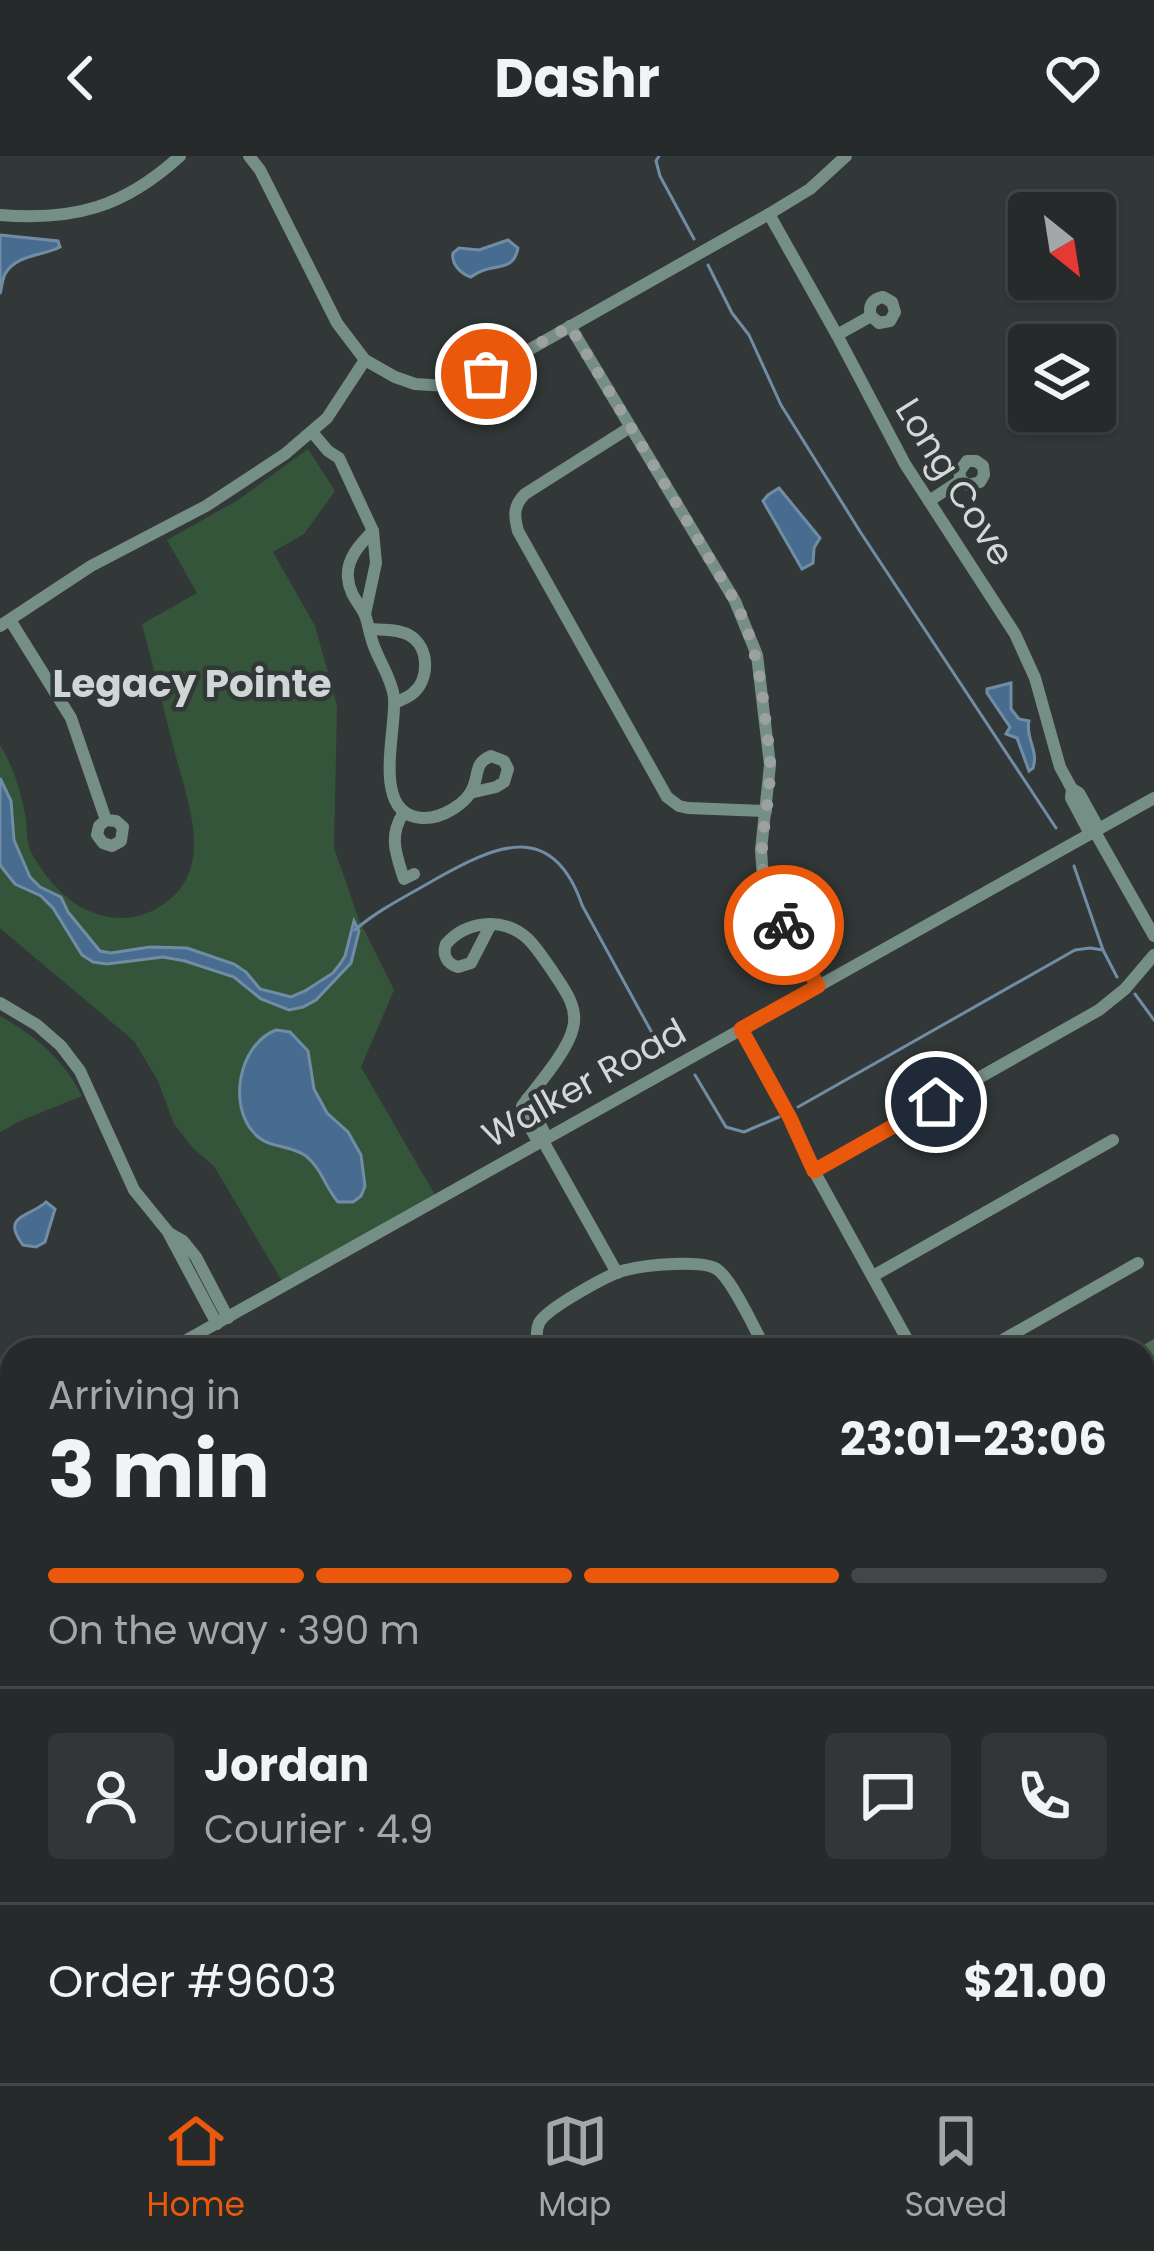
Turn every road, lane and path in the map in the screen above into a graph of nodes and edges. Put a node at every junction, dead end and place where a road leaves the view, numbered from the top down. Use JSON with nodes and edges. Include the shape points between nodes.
{"nodes":[{"id":1,"x":180,"y":156,"type":"edge"},
{"id":2,"x":249,"y":156,"type":"edge"},
{"id":3,"x":846,"y":156,"type":"edge"},
{"id":4,"x":769,"y":214,"type":"junction"},
{"id":5,"x":0,"y":215,"type":"edge"},
{"id":6,"x":871,"y":316,"type":"dead end"},
{"id":7,"x":570,"y":326,"type":"junction"},
{"id":8,"x":837,"y":335,"type":"junction"},
{"id":9,"x":364,"y":360,"type":"junction"},
{"id":10,"x":629,"y":428,"type":"junction"},
{"id":11,"x":312,"y":432,"type":"junction"},
{"id":12,"x":961,"y":480,"type":"dead end"},
{"id":13,"x":929,"y":502,"type":"junction"},
{"id":14,"x":373,"y":531,"type":"junction"},
{"id":15,"x":365,"y":614,"type":"junction"},
{"id":16,"x":5,"y":623,"type":"edge"},
{"id":17,"x":370,"y":629,"type":"junction"},
{"id":18,"x":394,"y":703,"type":"junction"},
{"id":19,"x":470,"y":793,"type":"dead end"},
{"id":20,"x":1154,"y":798,"type":"edge"},
{"id":21,"x":404,"y":812,"type":"junction"},
{"id":22,"x":766,"y":812,"type":"junction"},
{"id":23,"x":106,"y":820,"type":"dead end"},
{"id":24,"x":1095,"y":832,"type":"junction"},
{"id":25,"x":414,"y":874,"type":"dead end"},
{"id":26,"x":491,"y":924,"type":"dead end"},
{"id":27,"x":1154,"y":936,"type":"edge"},
{"id":28,"x":1154,"y":955,"type":"edge"},
{"id":29,"x":818,"y":986,"type":"junction"},
{"id":30,"x":0,"y":1003,"type":"edge"},
{"id":31,"x":741,"y":1029,"type":"junction"},
{"id":32,"x":543,"y":1140,"type":"junction"},
{"id":33,"x":1113,"y":1140,"type":"dead end"},
{"id":34,"x":814,"y":1171,"type":"junction"},
{"id":35,"x":1138,"y":1263,"type":"dead end"},
{"id":36,"x":617,"y":1273,"type":"junction"},
{"id":37,"x":873,"y":1276,"type":"junction"},
{"id":38,"x":222,"y":1321,"type":"junction"},
{"id":39,"x":192,"y":1338,"type":"edge"},
{"id":40,"x":539,"y":1338,"type":"edge"},
{"id":41,"x":759,"y":1338,"type":"edge"},
{"id":42,"x":907,"y":1338,"type":"edge"},
{"id":43,"x":1006,"y":1338,"type":"edge"}],
"edges":[{"from":1,"to":5,"type":"street","via":[[111,203],[73,215]]},
{"from":2,"to":9,"type":"street"},
{"from":3,"to":4,"type":"street"},
{"from":4,"to":7,"type":"street"},
{"from":4,"to":8,"type":"street","name":"Long Cove"},
{"from":6,"to":8,"type":"street"},
{"from":7,"to":9,"type":"street","via":[[486,374],[448,386],[415,384]]},
{"from":7,"to":10,"type":"street"},
{"from":8,"to":13,"type":"street","name":"Long Cove"},
{"from":9,"to":11,"type":"street"},
{"from":10,"to":22,"type":"street","via":[[751,637],[770,765]]},
{"from":10,"to":22,"type":"street","via":[[525,494],[515,506],[518,531],[667,797],[688,808]]},
{"from":11,"to":14,"type":"street"},
{"from":11,"to":16,"type":"street","via":[[239,486]]},
{"from":12,"to":13,"type":"street"},
{"from":13,"to":24,"type":"street","name":"Long Cove","via":[[1015,634],[1071,798]]},
{"from":14,"to":15,"type":"street","via":[[376,563]]},
{"from":14,"to":15,"type":"street","via":[[347,574]]},
{"from":15,"to":17,"type":"street"},
{"from":16,"to":23,"type":"street","via":[[71,718]]},
{"from":17,"to":18,"type":"street"},
{"from":17,"to":18,"type":"street","via":[[403,632],[421,648],[421,684]]},
{"from":18,"to":21,"type":"street","via":[[390,793]]},
{"from":19,"to":21,"type":"street","via":[[433,817]]},
{"from":20,"to":24,"type":"street","name":"Walker Road"},
{"from":21,"to":25,"type":"street","via":[[394,849],[404,879]]},
{"from":22,"to":29,"type":"street","via":[[766,887]]},
{"from":24,"to":27,"type":"street","name":"Long Cove"},
{"from":24,"to":29,"type":"street","name":"Walker Road"},
{"from":26,"to":32,"type":"street","via":[[527,938],[575,1015],[567,1042],[522,1106]]},
{"from":28,"to":34,"type":"street","via":[[1099,1010]]},
{"from":29,"to":31,"type":"street","name":"Walker Road"},
{"from":30,"to":38,"type":"street","via":[[37,1025],[80,1071],[134,1190]]},
{"from":31,"to":32,"type":"street","name":"Walker Road"},
{"from":31,"to":34,"type":"street"},
{"from":32,"to":36,"type":"street"},
{"from":32,"to":38,"type":"street","name":"Walker Road"},
{"from":33,"to":37,"type":"street"},
{"from":34,"to":37,"type":"street"},
{"from":35,"to":43,"type":"street"},
{"from":36,"to":40,"type":"street","via":[[543,1316]]},
{"from":36,"to":41,"type":"street","via":[[713,1266]]},
{"from":37,"to":42,"type":"street"},
{"from":38,"to":39,"type":"street","name":"Walker Road"}]}
